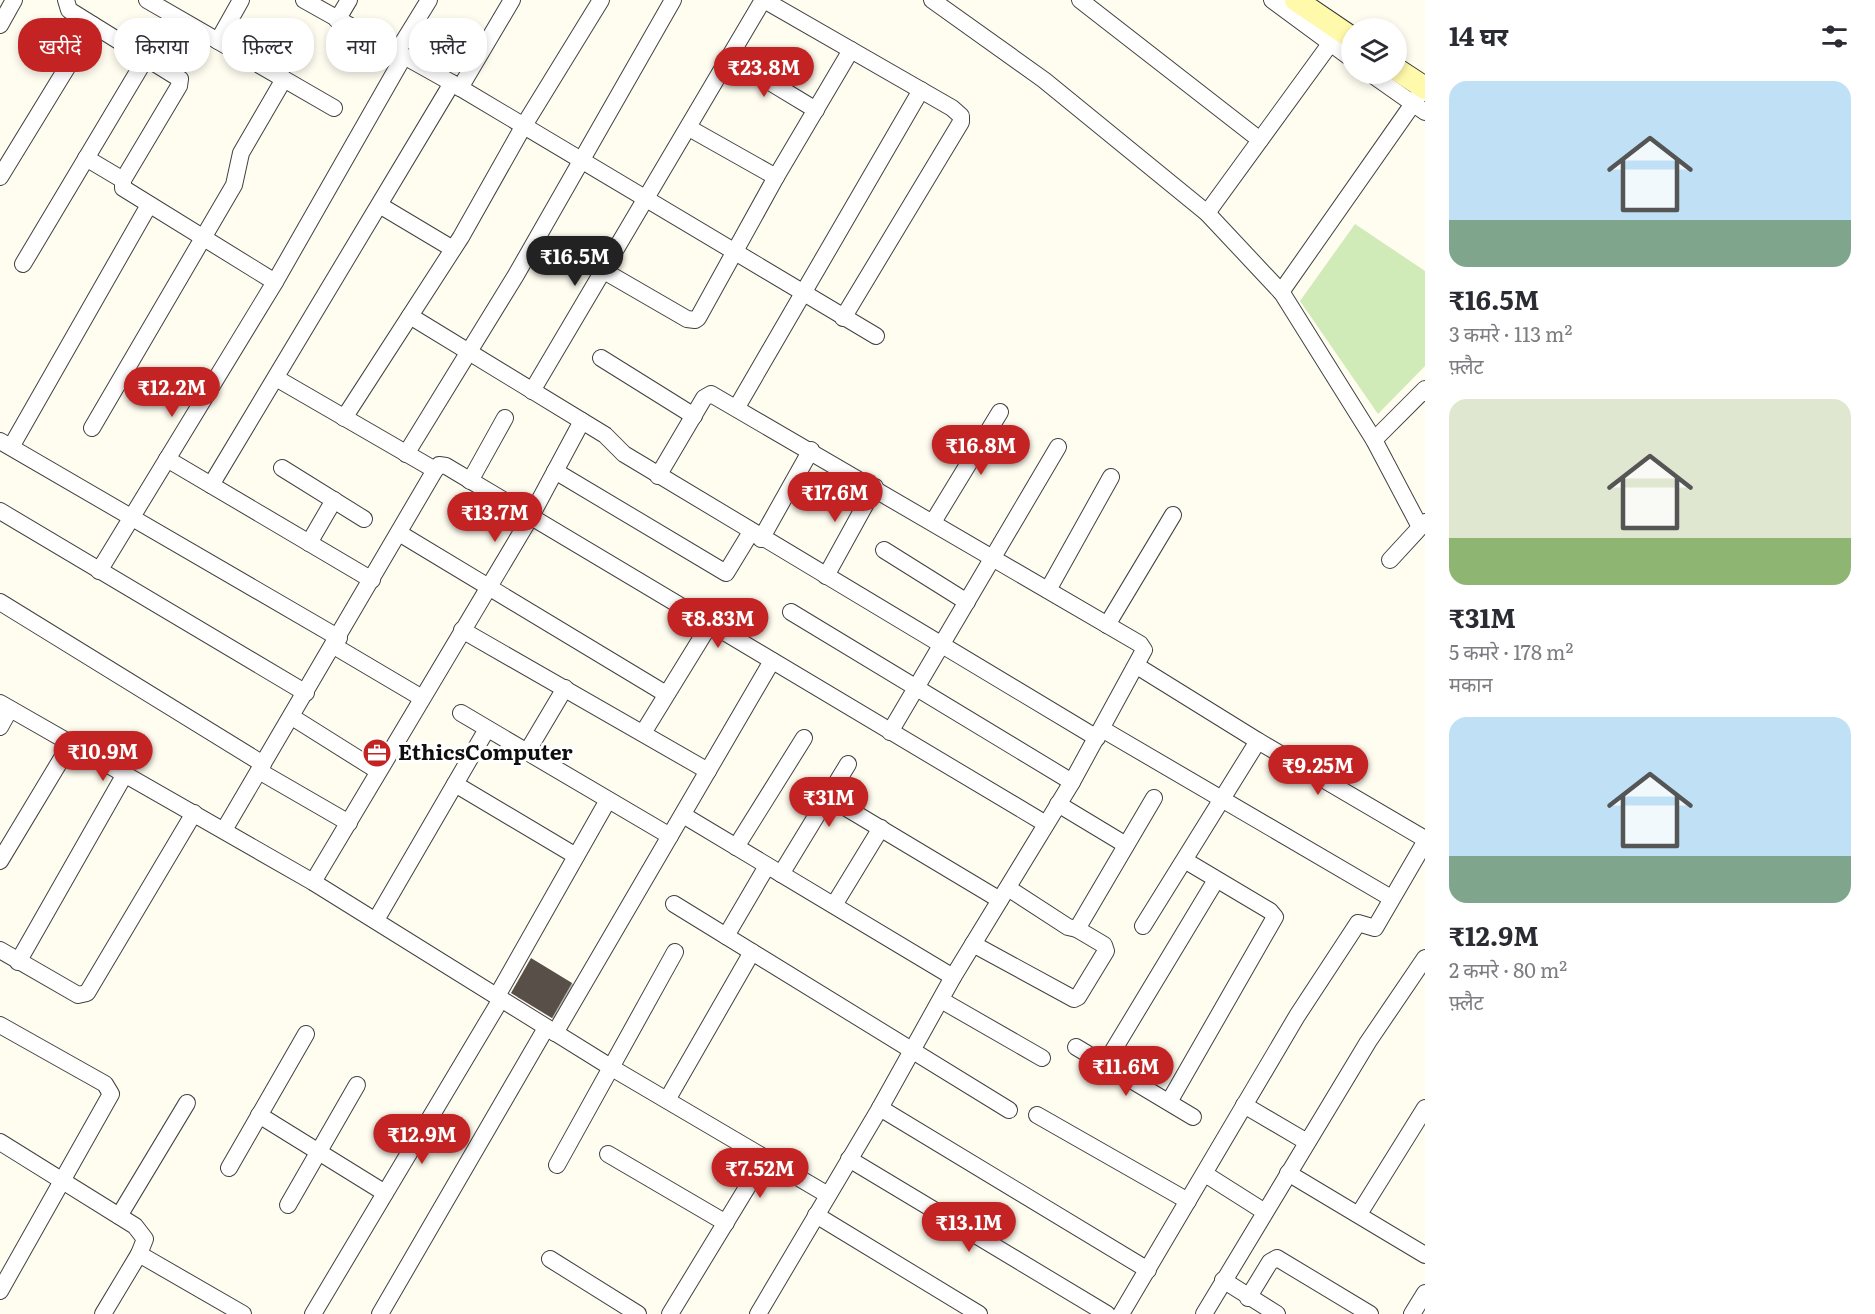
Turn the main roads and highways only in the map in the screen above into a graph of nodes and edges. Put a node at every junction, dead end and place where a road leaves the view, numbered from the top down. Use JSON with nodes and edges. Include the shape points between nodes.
{"nodes":[{"id":1,"x":1296,"y":0,"type":"edge"},
{"id":2,"x":1341,"y":41,"type":"edge"},
{"id":3,"x":1407,"y":81,"type":"edge"},
{"id":4,"x":1422,"y":98,"type":"edge"}],
"edges":[{"from":1,"to":2,"type":"main road"},
{"from":3,"to":4,"type":"main road"}]}
